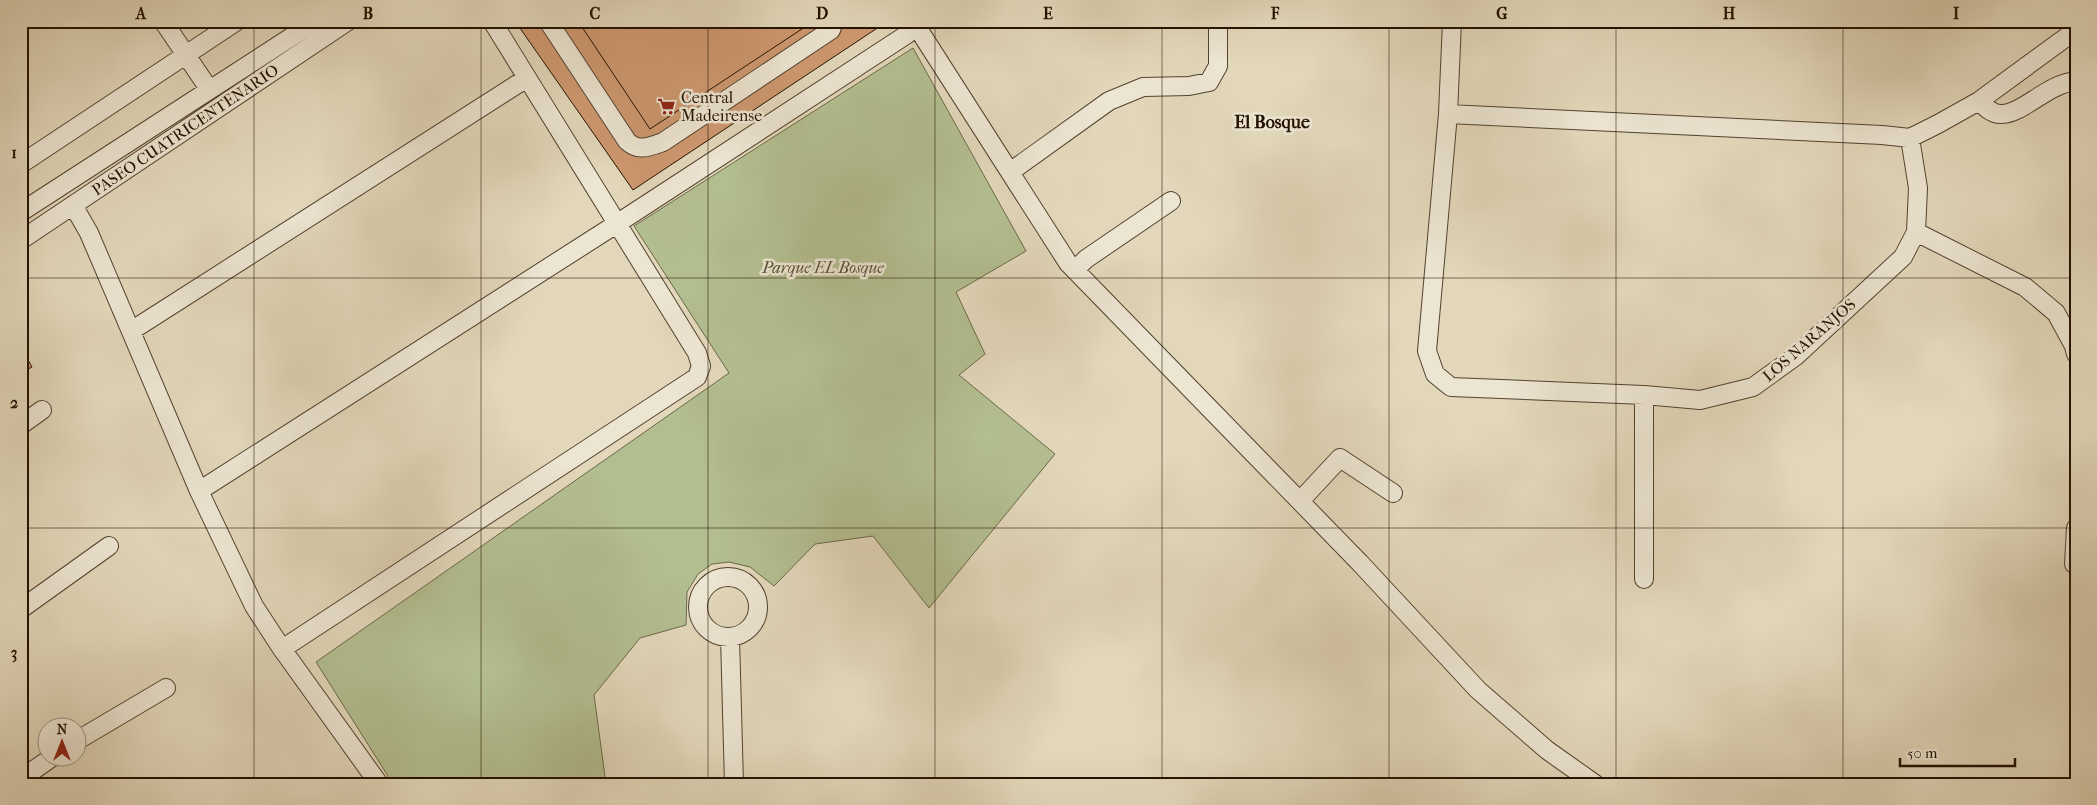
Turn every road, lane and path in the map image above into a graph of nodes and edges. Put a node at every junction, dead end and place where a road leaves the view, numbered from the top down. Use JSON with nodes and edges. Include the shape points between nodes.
{"nodes":[{"id":1,"x":163,"y":21,"type":"edge"},
{"id":2,"x":237,"y":21,"type":"edge"},
{"id":3,"x":316,"y":21,"type":"edge"},
{"id":4,"x":348,"y":21,"type":"edge"},
{"id":5,"x":492,"y":21,"type":"edge"},
{"id":6,"x":548,"y":21,"type":"edge"},
{"id":7,"x":834,"y":21,"type":"edge"},
{"id":8,"x":1218,"y":21,"type":"edge"},
{"id":9,"x":1452,"y":21,"type":"edge"},
{"id":10,"x":911,"y":26,"type":"edge"},
{"id":11,"x":2076,"y":30,"type":"edge"},
{"id":12,"x":186,"y":55,"type":"junction"},
{"id":13,"x":526,"y":78,"type":"junction"},
{"id":14,"x":2076,"y":81,"type":"edge"},
{"id":15,"x":209,"y":90,"type":"junction"},
{"id":16,"x":1979,"y":101,"type":"junction"},
{"id":17,"x":1448,"y":114,"type":"junction"},
{"id":18,"x":1910,"y":138,"type":"junction"},
{"id":19,"x":21,"y":164,"type":"edge"},
{"id":20,"x":1010,"y":172,"type":"junction"},
{"id":21,"x":1171,"y":201,"type":"dead end"},
{"id":22,"x":73,"y":205,"type":"junction"},
{"id":23,"x":21,"y":212,"type":"edge"},
{"id":24,"x":618,"y":223,"type":"junction"},
{"id":25,"x":1916,"y":232,"type":"junction"},
{"id":26,"x":21,"y":240,"type":"edge"},
{"id":27,"x":1075,"y":270,"type":"junction"},
{"id":28,"x":131,"y":331,"type":"junction"},
{"id":29,"x":2076,"y":354,"type":"edge"},
{"id":30,"x":1644,"y":396,"type":"junction"},
{"id":31,"x":42,"y":410,"type":"dead end"},
{"id":32,"x":21,"y":425,"type":"edge"},
{"id":33,"x":199,"y":491,"type":"junction"},
{"id":34,"x":1393,"y":493,"type":"dead end"},
{"id":35,"x":1300,"y":501,"type":"junction"},
{"id":36,"x":2076,"y":528,"type":"edge"},
{"id":37,"x":109,"y":546,"type":"dead end"},
{"id":38,"x":2074,"y":564,"type":"dead end"},
{"id":39,"x":1644,"y":579,"type":"dead end"},
{"id":40,"x":21,"y":609,"type":"edge"},
{"id":41,"x":730,"y":637,"type":"dead end"},
{"id":42,"x":282,"y":649,"type":"junction"},
{"id":43,"x":166,"y":688,"type":"dead end"},
{"id":44,"x":88,"y":734,"type":"edge"},
{"id":45,"x":38,"y":768,"type":"edge"},
{"id":46,"x":21,"y":780,"type":"edge"},
{"id":47,"x":379,"y":784,"type":"edge"},
{"id":48,"x":734,"y":784,"type":"edge"},
{"id":49,"x":1595,"y":784,"type":"edge"}],
"edges":[{"from":1,"to":12,"type":"street"},
{"from":2,"to":12,"type":"street"},
{"from":3,"to":15,"type":"street","name":"PASEO CUATRICENTENARIO"},
{"from":4,"to":22,"type":"street","name":"PASEO CUATRICENTENARIO"},
{"from":5,"to":13,"type":"street"},
{"from":6,"to":7,"type":"street","via":[[626,141],[632,146],[645,148],[663,142],[791,58],[832,30]]},
{"from":8,"to":20,"type":"street","via":[[1218,66],[1209,82],[1143,88],[1110,101]]},
{"from":9,"to":17,"type":"street"},
{"from":10,"to":20,"type":"street"},
{"from":10,"to":24,"type":"street"},
{"from":11,"to":16,"type":"street"},
{"from":12,"to":15,"type":"street"},
{"from":12,"to":19,"type":"street"},
{"from":13,"to":24,"type":"street"},
{"from":13,"to":28,"type":"street"},
{"from":14,"to":16,"type":"street","via":[[2062,82],[2001,115],[1991,112]]},
{"from":15,"to":23,"type":"street","name":"PASEO CUATRICENTENARIO"},
{"from":16,"to":18,"type":"street"},
{"from":17,"to":18,"type":"street"},
{"from":17,"to":30,"type":"street","name":"LOS NARANJOS","via":[[1427,351],[1436,374],[1451,387]]},
{"from":18,"to":25,"type":"street","name":"LOS NARANJOS","via":[[1918,188]]},
{"from":20,"to":27,"type":"street"},
{"from":21,"to":27,"type":"street","via":[[1086,259]]},
{"from":22,"to":26,"type":"street","name":"PASEO CUATRICENTENARIO"},
{"from":22,"to":28,"type":"street","via":[[89,233]]},
{"from":24,"to":33,"type":"street"},
{"from":24,"to":42,"type":"street","via":[[697,353],[701,366],[697,377]]},
{"from":25,"to":29,"type":"street","via":[[2025,288],[2056,313]]},
{"from":25,"to":30,"type":"street","name":"LOS NARANJOS","via":[[1903,257],[1796,356],[1753,387],[1700,400]]},
{"from":27,"to":35,"type":"street"},
{"from":28,"to":33,"type":"street"},
{"from":30,"to":39,"type":"street"},
{"from":31,"to":32,"type":"street"},
{"from":33,"to":42,"type":"street","via":[[254,606]]},
{"from":34,"to":35,"type":"street","via":[[1340,458]]},
{"from":35,"to":49,"type":"street","via":[[1478,690],[1547,750]]},
{"from":36,"to":38,"type":"street"},
{"from":37,"to":40,"type":"street"},
{"from":41,"to":48,"type":"street"},
{"from":42,"to":47,"type":"street"},
{"from":43,"to":44,"type":"street"},
{"from":45,"to":46,"type":"street"}]}
